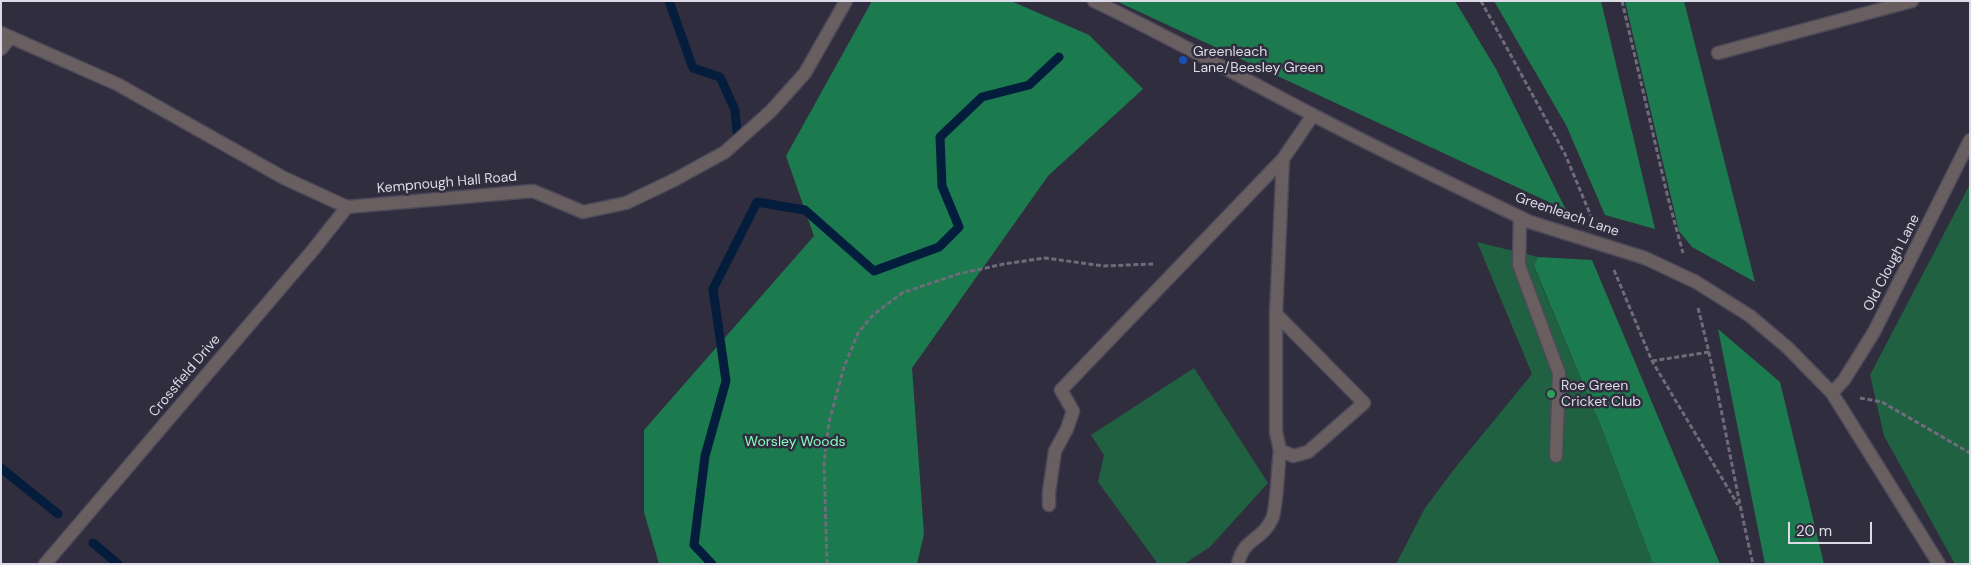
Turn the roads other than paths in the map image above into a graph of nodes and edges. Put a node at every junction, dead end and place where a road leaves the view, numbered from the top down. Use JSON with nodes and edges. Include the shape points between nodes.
{"nodes":[{"id":1,"x":846,"y":1,"type":"edge"},
{"id":2,"x":1094,"y":1,"type":"edge"},
{"id":3,"x":1912,"y":1,"type":"edge"},
{"id":4,"x":1889,"y":4,"type":"edge"},
{"id":5,"x":6,"y":35,"type":"edge"},
{"id":6,"x":1,"y":49,"type":"edge"},
{"id":7,"x":1718,"y":53,"type":"dead end"},
{"id":8,"x":1313,"y":115,"type":"junction"},
{"id":9,"x":1970,"y":140,"type":"edge"},
{"id":10,"x":1283,"y":159,"type":"junction"},
{"id":11,"x":347,"y":207,"type":"junction"},
{"id":12,"x":1525,"y":219,"type":"junction"},
{"id":13,"x":1276,"y":314,"type":"junction"},
{"id":14,"x":1832,"y":393,"type":"junction"},
{"id":15,"x":1280,"y":450,"type":"junction"},
{"id":16,"x":1556,"y":456,"type":"dead end"},
{"id":17,"x":1049,"y":504,"type":"dead end"},
{"id":18,"x":45,"y":564,"type":"edge"},
{"id":19,"x":1238,"y":564,"type":"edge"},
{"id":20,"x":1939,"y":564,"type":"edge"}],
"edges":[{"from":1,"to":11,"type":"street","name":"Kempnough Hall Road","via":[[805,73],[771,112],[725,152],[626,204],[583,212],[533,191]]},
{"from":2,"to":8,"type":"street","name":"Greenleach Lane"},
{"from":3,"to":4,"type":"street"},
{"from":4,"to":7,"type":"street"},
{"from":5,"to":6,"type":"street"},
{"from":5,"to":11,"type":"street","name":"Kempnough Hall Road","via":[[117,84],[284,178]]},
{"from":8,"to":10,"type":"street"},
{"from":8,"to":12,"type":"street","name":"Greenleach Lane"},
{"from":9,"to":14,"type":"street","name":"Old Clough Lane","via":[[1874,332],[1844,380]]},
{"from":10,"to":13,"type":"street"},
{"from":10,"to":17,"type":"street","via":[[1060,390],[1073,411],[1055,451]]},
{"from":11,"to":18,"type":"street","name":"Crossfield Drive"},
{"from":12,"to":14,"type":"street","name":"Greenleach Lane","bridge":true,"via":[[1645,258],[1696,282],[1750,316],[1788,348]]},
{"from":12,"to":16,"type":"street","via":[[1519,265],[1559,373]]},
{"from":13,"to":15,"type":"street","via":[[1276,432]]},
{"from":13,"to":15,"type":"street","via":[[1364,403],[1308,452],[1293,456]]},
{"from":14,"to":20,"type":"street","name":"Greenleach Lane"},
{"from":15,"to":19,"type":"street","via":[[1274,517],[1265,532],[1246,545]]}]}
